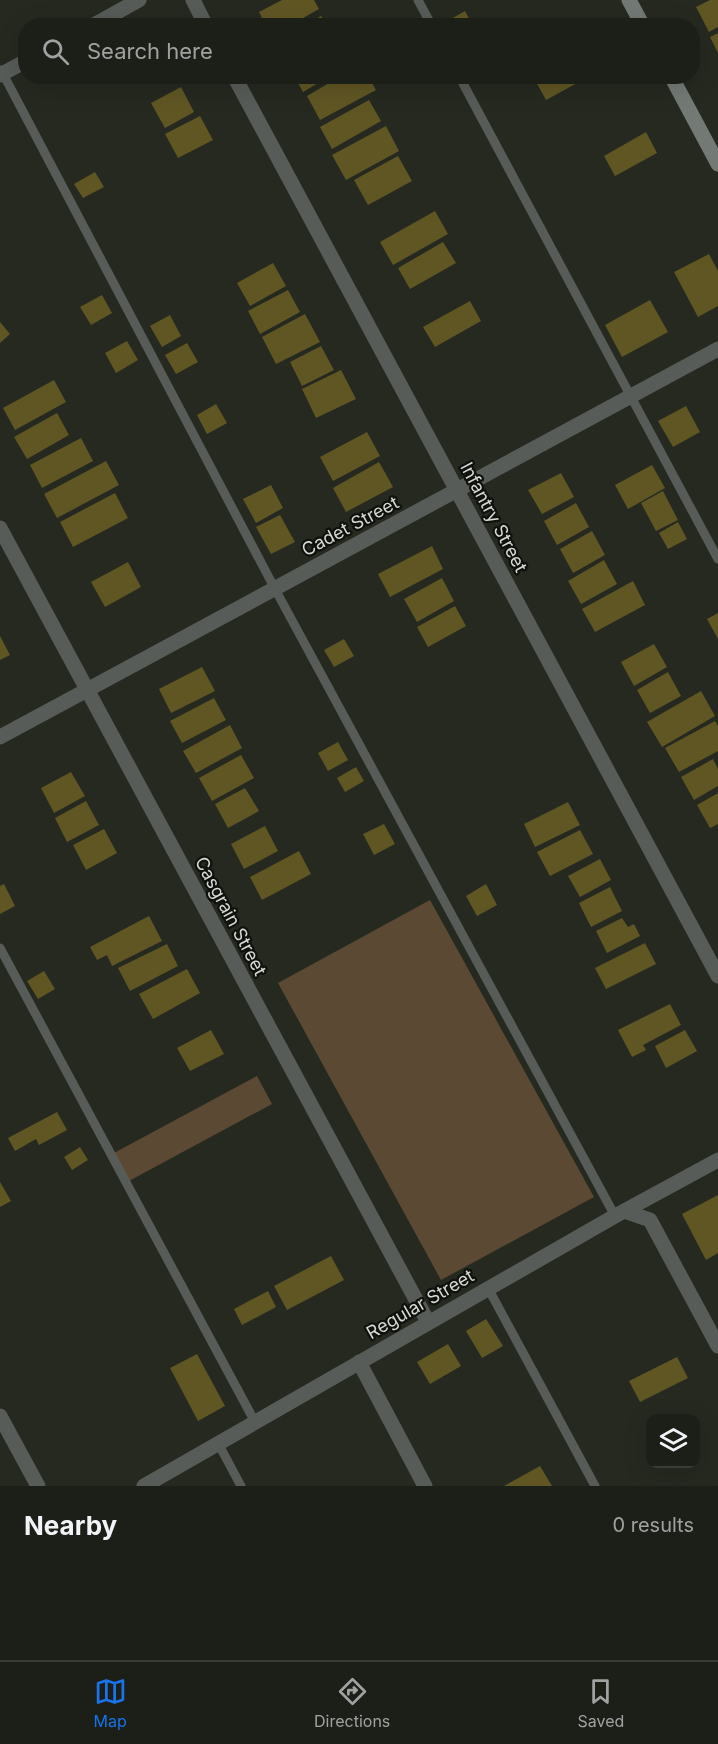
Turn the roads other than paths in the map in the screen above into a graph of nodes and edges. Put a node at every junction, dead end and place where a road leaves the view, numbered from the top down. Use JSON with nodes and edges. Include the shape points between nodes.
{"nodes":[{"id":1,"x":139,"y":0,"type":"edge"},
{"id":2,"x":193,"y":0,"type":"edge"},
{"id":3,"x":418,"y":0,"type":"edge"},
{"id":4,"x":629,"y":0,"type":"edge"},
{"id":5,"x":106,"y":18,"type":"edge"},
{"id":6,"x":202,"y":18,"type":"edge"},
{"id":7,"x":428,"y":18,"type":"edge"},
{"id":8,"x":639,"y":18,"type":"edge"},
{"id":9,"x":18,"y":65,"type":"edge"},
{"id":10,"x":1,"y":72,"type":"edge"},
{"id":11,"x":238,"y":84,"type":"edge"},
{"id":12,"x":463,"y":84,"type":"edge"},
{"id":13,"x":675,"y":84,"type":"edge"},
{"id":14,"x":718,"y":164,"type":"edge"},
{"id":15,"x":718,"y":348,"type":"edge"},
{"id":16,"x":630,"y":396,"type":"junction"},
{"id":17,"x":457,"y":490,"type":"junction"},
{"id":18,"x":0,"y":528,"type":"edge"},
{"id":19,"x":718,"y":559,"type":"edge"},
{"id":20,"x":275,"y":589,"type":"junction"},
{"id":21,"x":87,"y":690,"type":"junction"},
{"id":22,"x":0,"y":737,"type":"edge"},
{"id":23,"x":0,"y":948,"type":"edge"},
{"id":24,"x":718,"y":976,"type":"edge"},
{"id":25,"x":718,"y":1160,"type":"edge"},
{"id":26,"x":620,"y":1213,"type":"junction"},
{"id":27,"x":488,"y":1288,"type":"junction"},
{"id":28,"x":428,"y":1322,"type":"junction"},
{"id":29,"x":718,"y":1346,"type":"edge"},
{"id":30,"x":359,"y":1362,"type":"junction"},
{"id":31,"x":0,"y":1416,"type":"edge"},
{"id":32,"x":255,"y":1422,"type":"junction"},
{"id":33,"x":218,"y":1443,"type":"junction"},
{"id":34,"x":38,"y":1486,"type":"edge"},
{"id":35,"x":144,"y":1486,"type":"edge"},
{"id":36,"x":241,"y":1486,"type":"edge"},
{"id":37,"x":425,"y":1486,"type":"edge"},
{"id":38,"x":595,"y":1486,"type":"edge"}],
"edges":[{"from":1,"to":5,"type":"street"},
{"from":2,"to":6,"type":"street"},
{"from":3,"to":7,"type":"lane"},
{"from":4,"to":8,"type":"main road"},
{"from":9,"to":10,"type":"street"},
{"from":10,"to":20,"type":"lane"},
{"from":11,"to":17,"type":"street","name":"Infantry Street"},
{"from":12,"to":16,"type":"lane"},
{"from":13,"to":14,"type":"main road"},
{"from":15,"to":16,"type":"street","name":"Cadet Street"},
{"from":16,"to":17,"type":"street","name":"Cadet Street"},
{"from":16,"to":19,"type":"lane"},
{"from":17,"to":20,"type":"street","name":"Cadet Street"},
{"from":17,"to":24,"type":"street","name":"Infantry Street"},
{"from":18,"to":21,"type":"street","name":"Casgrain Street"},
{"from":20,"to":21,"type":"street","name":"Cadet Street"},
{"from":20,"to":26,"type":"lane"},
{"from":21,"to":22,"type":"street","name":"Cadet Street"},
{"from":21,"to":28,"type":"street","name":"Casgrain Street"},
{"from":23,"to":32,"type":"lane"},
{"from":25,"to":26,"type":"street","name":"Regular Street"},
{"from":26,"to":27,"type":"street","name":"Regular Street"},
{"from":26,"to":29,"type":"street","via":[[650,1220]]},
{"from":27,"to":28,"type":"street","name":"Regular Street"},
{"from":27,"to":38,"type":"lane"},
{"from":28,"to":30,"type":"street","name":"Regular Street"},
{"from":30,"to":32,"type":"street","name":"Regular Street"},
{"from":30,"to":37,"type":"street"},
{"from":31,"to":34,"type":"street"},
{"from":32,"to":33,"type":"street","name":"Regular Street"},
{"from":33,"to":35,"type":"street","name":"Regular Street"},
{"from":33,"to":36,"type":"lane"}]}
